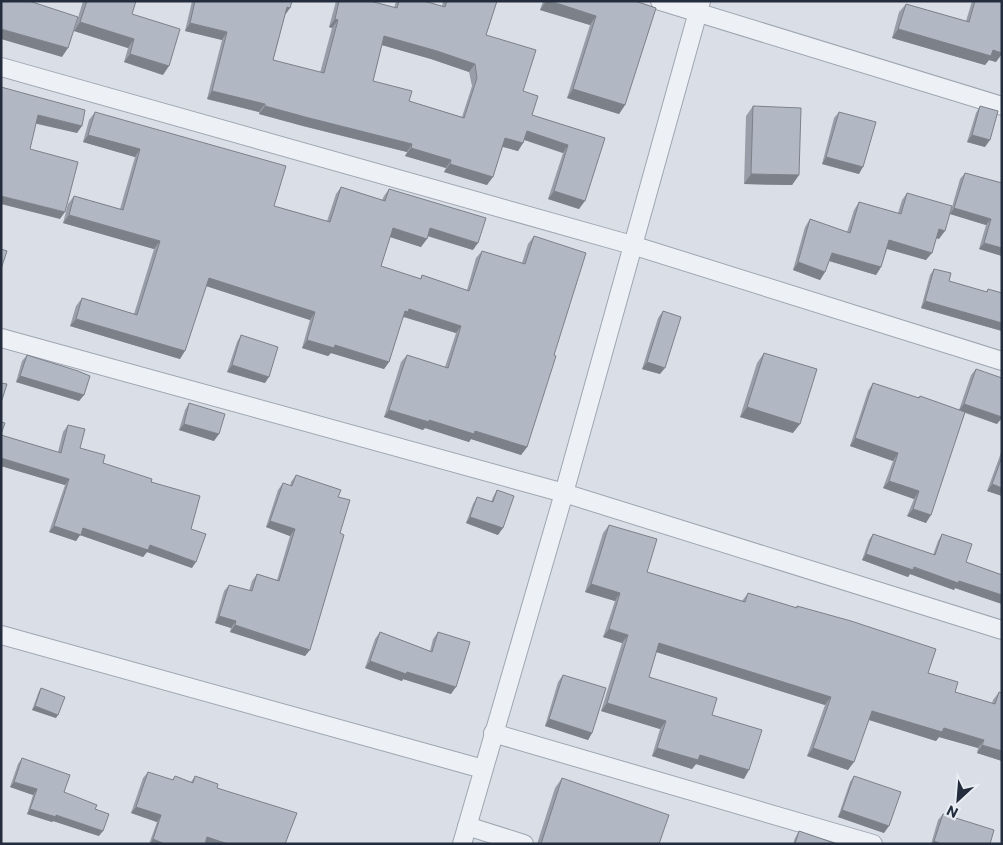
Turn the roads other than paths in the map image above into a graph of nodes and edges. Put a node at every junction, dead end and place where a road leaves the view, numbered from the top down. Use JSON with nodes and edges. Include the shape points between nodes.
{"nodes":[{"id":1,"x":660,"y":1,"type":"edge"},
{"id":2,"x":699,"y":7,"type":"edge"},
{"id":3,"x":1,"y":68,"type":"edge"},
{"id":4,"x":1002,"y":106,"type":"edge"},
{"id":5,"x":632,"y":245,"type":"junction"},
{"id":6,"x":1,"y":338,"type":"edge"},
{"id":7,"x":1002,"y":361,"type":"edge"},
{"id":8,"x":564,"y":493,"type":"junction"},
{"id":9,"x":1002,"y":630,"type":"edge"},
{"id":10,"x":1,"y":635,"type":"edge"},
{"id":11,"x":493,"y":733,"type":"junction"},
{"id":12,"x":483,"y":769,"type":"junction"},
{"id":13,"x":467,"y":826,"type":"junction"},
{"id":14,"x":462,"y":844,"type":"edge"},
{"id":15,"x":524,"y":844,"type":"edge"},
{"id":16,"x":873,"y":844,"type":"edge"}],
"edges":[{"from":1,"to":2,"type":"street"},
{"from":2,"to":4,"type":"street"},
{"from":2,"to":5,"type":"street"},
{"from":3,"to":5,"type":"street"},
{"from":5,"to":7,"type":"street"},
{"from":5,"to":8,"type":"street"},
{"from":6,"to":8,"type":"street"},
{"from":8,"to":9,"type":"street"},
{"from":8,"to":11,"type":"street"},
{"from":10,"to":12,"type":"street"},
{"from":11,"to":12,"type":"street"},
{"from":11,"to":16,"type":"street"},
{"from":12,"to":13,"type":"street"},
{"from":13,"to":14,"type":"street"},
{"from":13,"to":15,"type":"street"}]}
